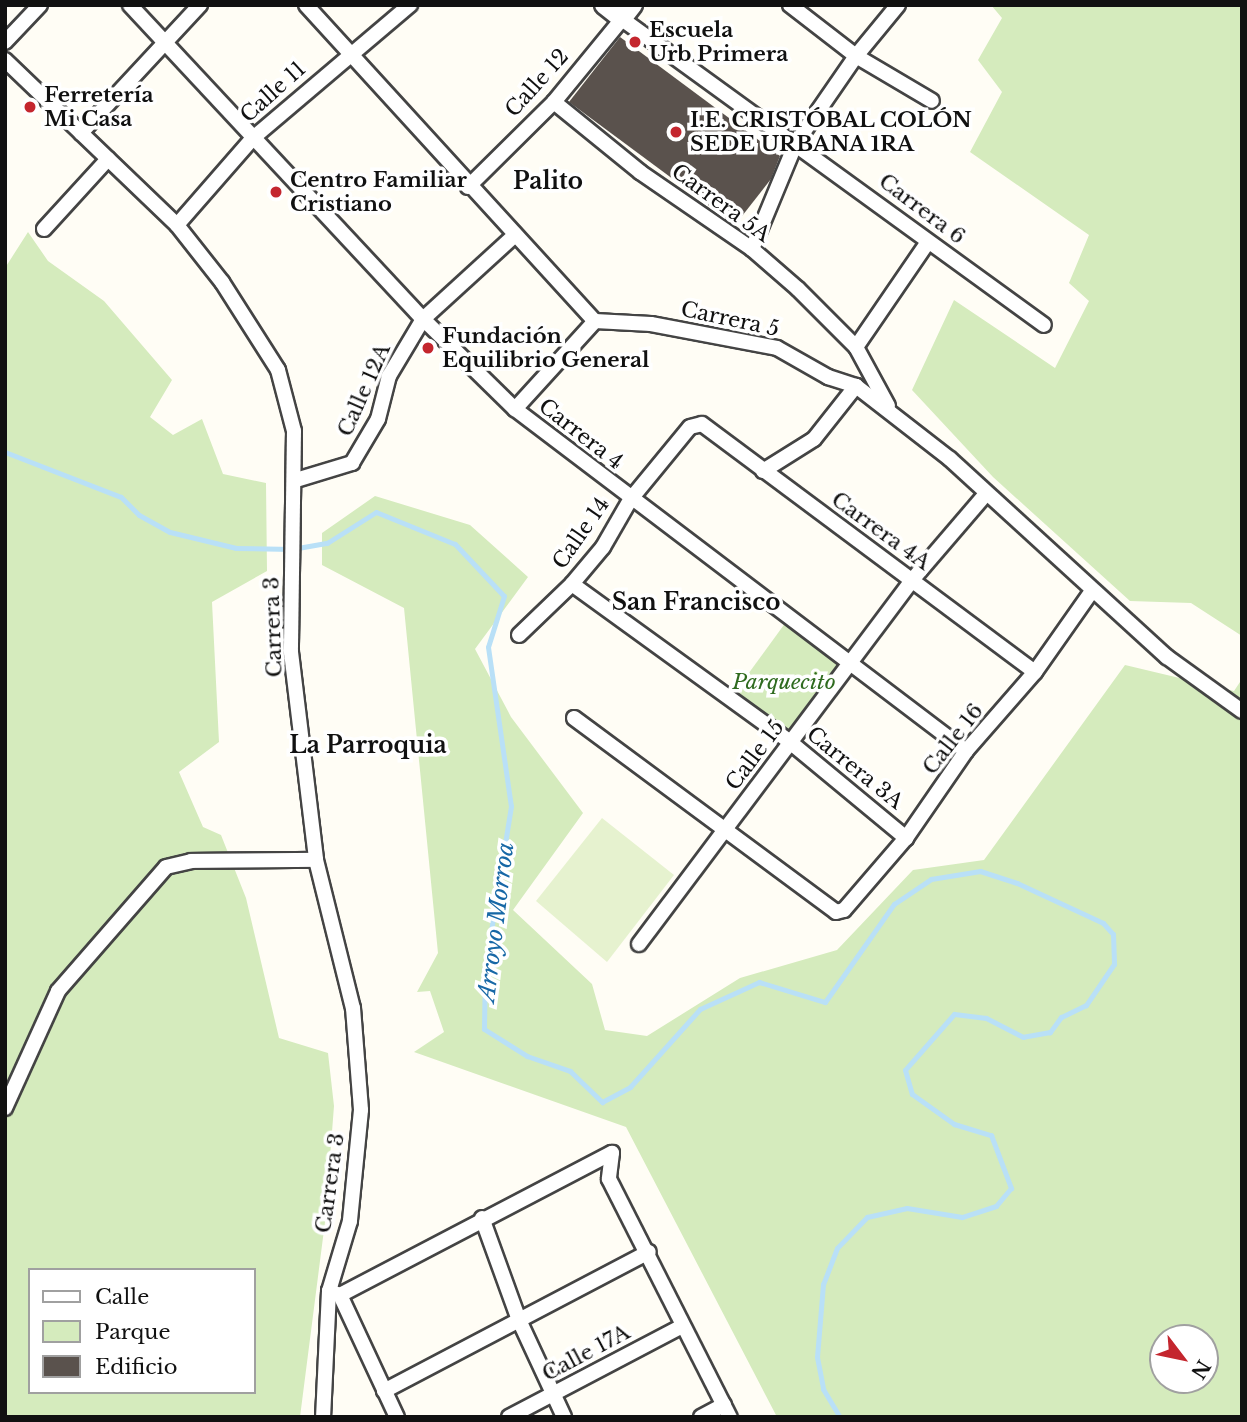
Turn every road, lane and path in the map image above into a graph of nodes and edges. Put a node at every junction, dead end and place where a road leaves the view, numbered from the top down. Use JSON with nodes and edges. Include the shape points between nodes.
{"nodes":[{"id":1,"x":40,"y":5,"type":"edge"},
{"id":2,"x":130,"y":5,"type":"edge"},
{"id":3,"x":200,"y":5,"type":"edge"},
{"id":4,"x":306,"y":5,"type":"edge"},
{"id":5,"x":410,"y":5,"type":"edge"},
{"id":6,"x":604,"y":5,"type":"edge"},
{"id":7,"x":790,"y":5,"type":"edge"},
{"id":8,"x":898,"y":5,"type":"edge"},
{"id":9,"x":628,"y":12,"type":"edge"},
{"id":10,"x":5,"y":42,"type":"edge"},
{"id":11,"x":165,"y":43,"type":"junction"},
{"id":12,"x":350,"y":52,"type":"junction"},
{"id":13,"x":856,"y":56,"type":"junction"},
{"id":14,"x":5,"y":60,"type":"edge"},
{"id":15,"x":932,"y":101,"type":"dead end"},
{"id":16,"x":554,"y":102,"type":"junction"},
{"id":17,"x":81,"y":133,"type":"junction"},
{"id":18,"x":253,"y":138,"type":"junction"},
{"id":19,"x":796,"y":143,"type":"junction"},
{"id":20,"x":108,"y":159,"type":"junction"},
{"id":21,"x":468,"y":187,"type":"junction"},
{"id":22,"x":177,"y":225,"type":"junction"},
{"id":23,"x":44,"y":229,"type":"dead end"},
{"id":24,"x":515,"y":235,"type":"junction"},
{"id":25,"x":928,"y":242,"type":"junction"},
{"id":26,"x":752,"y":249,"type":"junction"},
{"id":27,"x":423,"y":319,"type":"junction"},
{"id":28,"x":595,"y":321,"type":"junction"},
{"id":29,"x":1044,"y":325,"type":"dead end"},
{"id":30,"x":856,"y":347,"type":"junction"},
{"id":31,"x":856,"y":386,"type":"junction"},
{"id":32,"x":889,"y":407,"type":"junction"},
{"id":33,"x":515,"y":409,"type":"junction"},
{"id":34,"x":702,"y":425,"type":"joint"},
{"id":35,"x":763,"y":471,"type":"junction"},
{"id":36,"x":296,"y":480,"type":"junction"},
{"id":37,"x":985,"y":495,"type":"junction"},
{"id":38,"x":630,"y":499,"type":"junction"},
{"id":39,"x":913,"y":579,"type":"junction"},
{"id":40,"x":572,"y":584,"type":"junction"},
{"id":41,"x":1091,"y":591,"type":"junction"},
{"id":42,"x":519,"y":635,"type":"dead end"},
{"id":43,"x":852,"y":660,"type":"junction"},
{"id":44,"x":1035,"y":672,"type":"junction"},
{"id":45,"x":1242,"y":710,"type":"edge"},
{"id":46,"x":574,"y":718,"type":"dead end"},
{"id":47,"x":790,"y":743,"type":"junction"},
{"id":48,"x":967,"y":751,"type":"junction"},
{"id":49,"x":726,"y":828,"type":"junction"},
{"id":50,"x":906,"y":838,"type":"junction"},
{"id":51,"x":316,"y":860,"type":"junction"},
{"id":52,"x":639,"y":944,"type":"dead end"},
{"id":53,"x":5,"y":1108,"type":"edge"},
{"id":54,"x":482,"y":1218,"type":"junction"},
{"id":55,"x":649,"y":1252,"type":"junction"},
{"id":56,"x":334,"y":1293,"type":"junction"},
{"id":57,"x":519,"y":1320,"type":"junction"},
{"id":58,"x":682,"y":1326,"type":"junction"},
{"id":59,"x":384,"y":1391,"type":"junction"},
{"id":60,"x":552,"y":1394,"type":"junction"},
{"id":61,"x":727,"y":1411,"type":"edge"},
{"id":62,"x":323,"y":1417,"type":"edge"},
{"id":63,"x":397,"y":1417,"type":"edge"},
{"id":64,"x":509,"y":1417,"type":"edge"},
{"id":65,"x":564,"y":1417,"type":"edge"},
{"id":66,"x":701,"y":1417,"type":"edge"}],
"edges":[{"from":1,"to":10,"type":"street"},
{"from":2,"to":11,"type":"street","name":"Carrera 4"},
{"from":3,"to":11,"type":"street"},
{"from":4,"to":12,"type":"street"},
{"from":5,"to":12,"type":"street","name":"Calle 11"},
{"from":6,"to":9,"type":"street","name":"Carrera 6"},
{"from":7,"to":13,"type":"street"},
{"from":8,"to":13,"type":"street"},
{"from":9,"to":16,"type":"street","name":"Calle 12"},
{"from":9,"to":19,"type":"street","name":"Carrera 6"},
{"from":11,"to":17,"type":"street"},
{"from":11,"to":18,"type":"street","name":"Carrera 4"},
{"from":12,"to":18,"type":"street","name":"Calle 11"},
{"from":12,"to":21,"type":"street"},
{"from":13,"to":15,"type":"street"},
{"from":13,"to":19,"type":"street"},
{"from":14,"to":17,"type":"street","name":"Carrera 3"},
{"from":16,"to":21,"type":"street","name":"Calle 12"},
{"from":16,"to":26,"type":"street","name":"Carrera 5A","via":[[640,172]]},
{"from":17,"to":20,"type":"street","name":"Carrera 3"},
{"from":18,"to":22,"type":"street","name":"Calle 11"},
{"from":18,"to":27,"type":"street","name":"Carrera 4"},
{"from":19,"to":25,"type":"street","name":"Carrera 6"},
{"from":19,"to":26,"type":"street"},
{"from":20,"to":22,"type":"street","name":"Carrera 3"},
{"from":20,"to":23,"type":"street"},
{"from":21,"to":24,"type":"street"},
{"from":22,"to":36,"type":"street","name":"Carrera 3","via":[[222,282],[278,370],[294,431]]},
{"from":24,"to":27,"type":"street","name":"Calle 12A"},
{"from":24,"to":28,"type":"street"},
{"from":25,"to":29,"type":"street","name":"Carrera 6"},
{"from":25,"to":30,"type":"street"},
{"from":26,"to":30,"type":"street","name":"Carrera 5A"},
{"from":27,"to":33,"type":"street","name":"Carrera 4"},
{"from":27,"to":36,"type":"street","name":"Calle 12A","via":[[389,376],[378,419],[352,463]]},
{"from":28,"to":31,"type":"street","name":"Carrera 5","via":[[651,324],[777,348],[828,377]]},
{"from":28,"to":33,"type":"street"},
{"from":30,"to":32,"type":"street","name":"Carrera 5A"},
{"from":31,"to":32,"type":"street","name":"Carrera 5"},
{"from":31,"to":35,"type":"street","via":[[814,439]]},
{"from":32,"to":37,"type":"street","name":"Carrera 5"},
{"from":33,"to":38,"type":"street","name":"Carrera 4"},
{"from":34,"to":35,"type":"street","name":"Carrera 4A"},
{"from":34,"to":38,"type":"street","name":"Calle 14","via":[[690,427]]},
{"from":35,"to":39,"type":"street","name":"Carrera 4A"},
{"from":36,"to":51,"type":"street","name":"Carrera 3","via":[[291,652]]},
{"from":37,"to":39,"type":"street","name":"Calle 15"},
{"from":37,"to":41,"type":"street","name":"Carrera 5"},
{"from":38,"to":40,"type":"street","name":"Calle 14","via":[[603,547]]},
{"from":38,"to":43,"type":"street","name":"Carrera 4"},
{"from":39,"to":43,"type":"street","name":"Calle 15"},
{"from":39,"to":44,"type":"street","name":"Carrera 4A"},
{"from":40,"to":42,"type":"street","name":"Calle 14"},
{"from":40,"to":47,"type":"street","name":"Carrera 3A"},
{"from":41,"to":44,"type":"street","name":"Calle 16"},
{"from":41,"to":45,"type":"street","name":"Carrera 5","via":[[1167,657]]},
{"from":43,"to":47,"type":"street","name":"Calle 15"},
{"from":43,"to":48,"type":"street","name":"Carrera 4"},
{"from":44,"to":48,"type":"street","name":"Calle 16"},
{"from":46,"to":49,"type":"street"},
{"from":47,"to":49,"type":"street","name":"Calle 15"},
{"from":47,"to":50,"type":"street","name":"Carrera 3A"},
{"from":48,"to":50,"type":"street","name":"Calle 16"},
{"from":49,"to":50,"type":"street","name":"Calle 16","via":[[836,912],[844,910]]},
{"from":49,"to":52,"type":"street","name":"Calle 15"},
{"from":51,"to":53,"type":"street","via":[[191,861],[166,867],[58,991]]},
{"from":51,"to":56,"type":"street","name":"Carrera 3","via":[[353,1008],[361,1110],[350,1221]]},
{"from":54,"to":55,"type":"street","via":[[612,1153],[609,1179]]},
{"from":54,"to":56,"type":"street"},
{"from":54,"to":57,"type":"street"},
{"from":55,"to":57,"type":"street"},
{"from":55,"to":58,"type":"street"},
{"from":56,"to":59,"type":"street"},
{"from":56,"to":62,"type":"street","name":"Carrera 3"},
{"from":57,"to":59,"type":"street"},
{"from":57,"to":60,"type":"street"},
{"from":58,"to":60,"type":"street","name":"Calle 17A"},
{"from":58,"to":61,"type":"street"},
{"from":59,"to":63,"type":"street"},
{"from":60,"to":64,"type":"street","name":"Calle 17A"},
{"from":60,"to":65,"type":"street"},
{"from":61,"to":66,"type":"street"}]}
